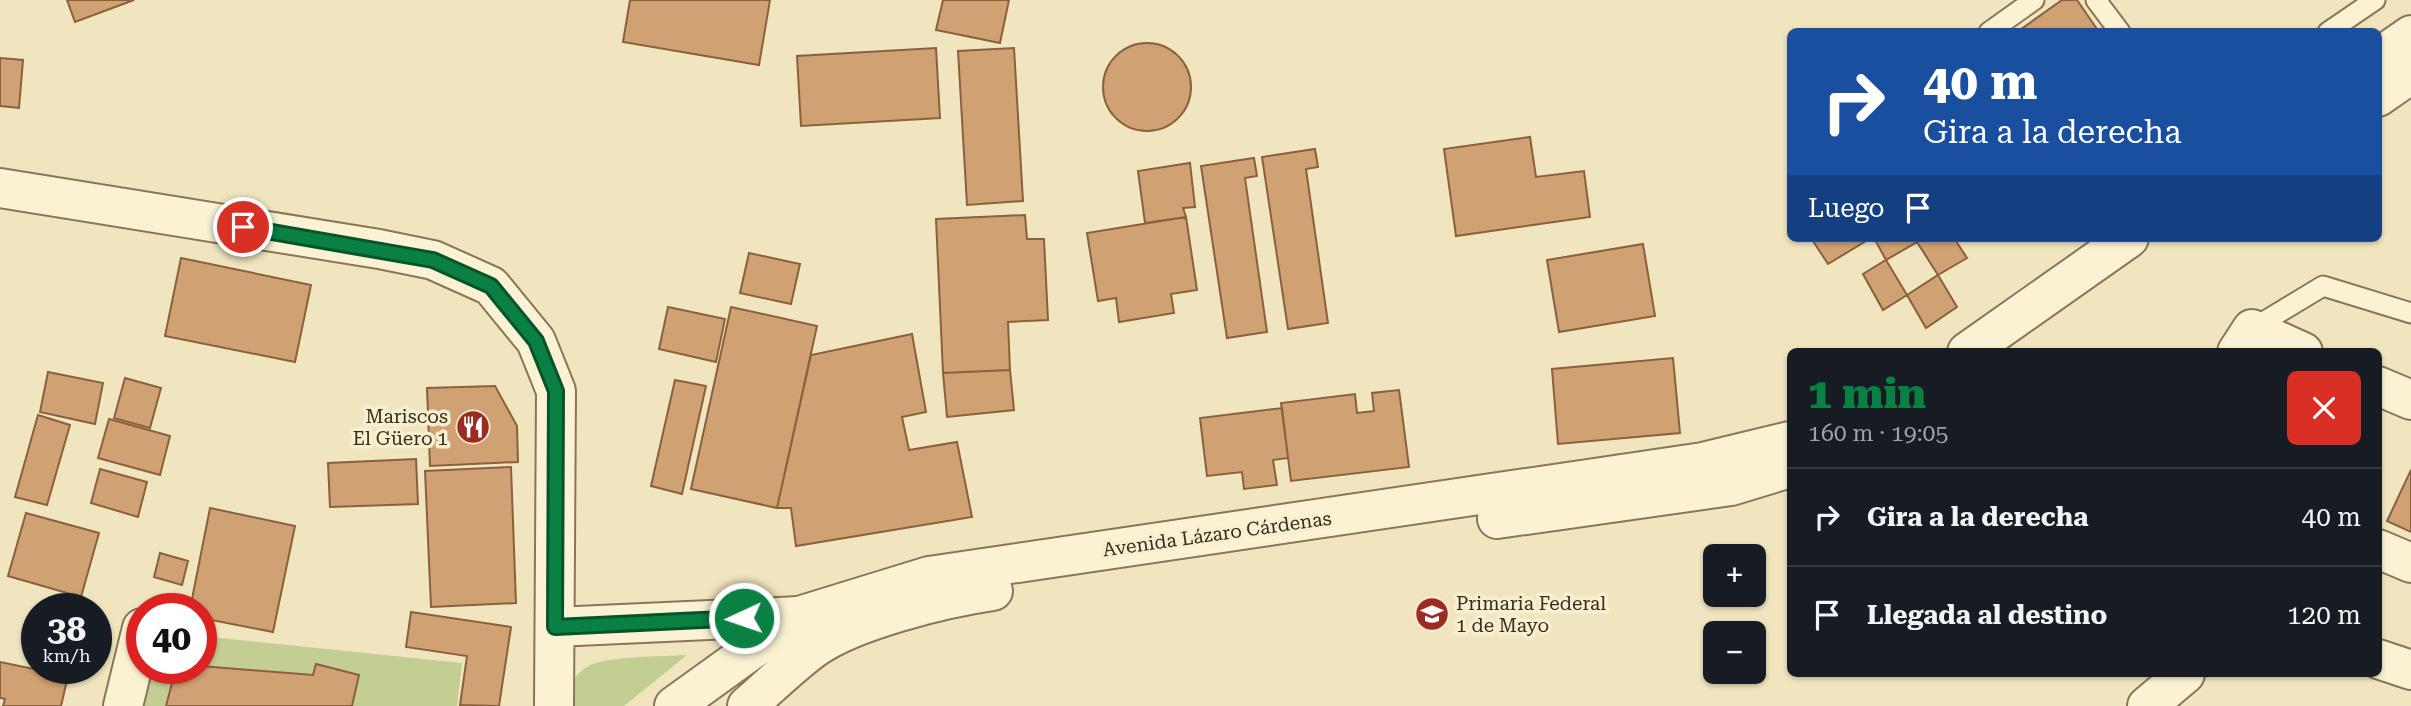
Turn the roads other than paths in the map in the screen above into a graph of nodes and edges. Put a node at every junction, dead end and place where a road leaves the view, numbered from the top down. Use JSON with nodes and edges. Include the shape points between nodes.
{"nodes":[{"id":1,"x":2034,"y":0,"type":"edge"},
{"id":2,"x":2096,"y":0,"type":"edge"},
{"id":3,"x":2375,"y":0,"type":"edge"},
{"id":4,"x":1995,"y":28,"type":"edge"},
{"id":5,"x":2117,"y":28,"type":"edge"},
{"id":6,"x":2334,"y":28,"type":"edge"},
{"id":7,"x":2411,"y":35,"type":"edge"},
{"id":8,"x":2382,"y":55,"type":"edge"},
{"id":9,"x":2411,"y":74,"type":"edge"},
{"id":10,"x":2382,"y":94,"type":"edge"},
{"id":11,"x":0,"y":188,"type":"edge"},
{"id":12,"x":2123,"y":242,"type":"edge"},
{"id":13,"x":2411,"y":313,"type":"edge"},
{"id":14,"x":2245,"y":340,"type":"edge"},
{"id":15,"x":1973,"y":348,"type":"edge"},
{"id":16,"x":2284,"y":348,"type":"edge"},
{"id":17,"x":2382,"y":388,"type":"edge"},
{"id":18,"x":2411,"y":400,"type":"edge"},
{"id":19,"x":1787,"y":442,"type":"edge"},
{"id":20,"x":1787,"y":469,"type":"edge"},
{"id":21,"x":2382,"y":551,"type":"edge"},
{"id":22,"x":2411,"y":563,"type":"edge"},
{"id":23,"x":799,"y":616,"type":"junction"},
{"id":24,"x":555,"y":627,"type":"junction"},
{"id":25,"x":2382,"y":660,"type":"edge"},
{"id":26,"x":2411,"y":670,"type":"edge"},
{"id":27,"x":2181,"y":677,"type":"edge"},
{"id":28,"x":128,"y":684,"type":"edge"},
{"id":29,"x":123,"y":706,"type":"edge"},
{"id":30,"x":554,"y":706,"type":"edge"},
{"id":31,"x":674,"y":706,"type":"edge"},
{"id":32,"x":747,"y":706,"type":"edge"},
{"id":33,"x":2147,"y":706,"type":"edge"}],
"edges":[{"from":1,"to":4,"type":"lane"},
{"from":2,"to":5,"type":"lane"},
{"from":3,"to":6,"type":"lane"},
{"from":7,"to":8,"type":"street"},
{"from":9,"to":10,"type":"street"},
{"from":11,"to":24,"type":"street","via":[[379,249],[433,260],[491,286],[536,341],[556,391]]},
{"from":12,"to":15,"type":"street"},
{"from":13,"to":14,"type":"lane","via":[[2323,286]]},
{"from":14,"to":16,"type":"street"},
{"from":17,"to":18,"type":"street"},
{"from":19,"to":23,"type":"street","name":"Avenida Lázaro Cárdenas","via":[[1703,462],[929,576]]},
{"from":20,"to":32,"type":"street","name":"Avenida Lázaro Cárdenas","via":[[1731,486],[966,595],[878,619],[814,648]]},
{"from":21,"to":22,"type":"street"},
{"from":23,"to":24,"type":"street"},
{"from":23,"to":31,"type":"street","name":"Avenida Lázaro Cárdenas"},
{"from":24,"to":30,"type":"street"},
{"from":25,"to":26,"type":"street"},
{"from":27,"to":33,"type":"street"},
{"from":28,"to":29,"type":"street"}]}
